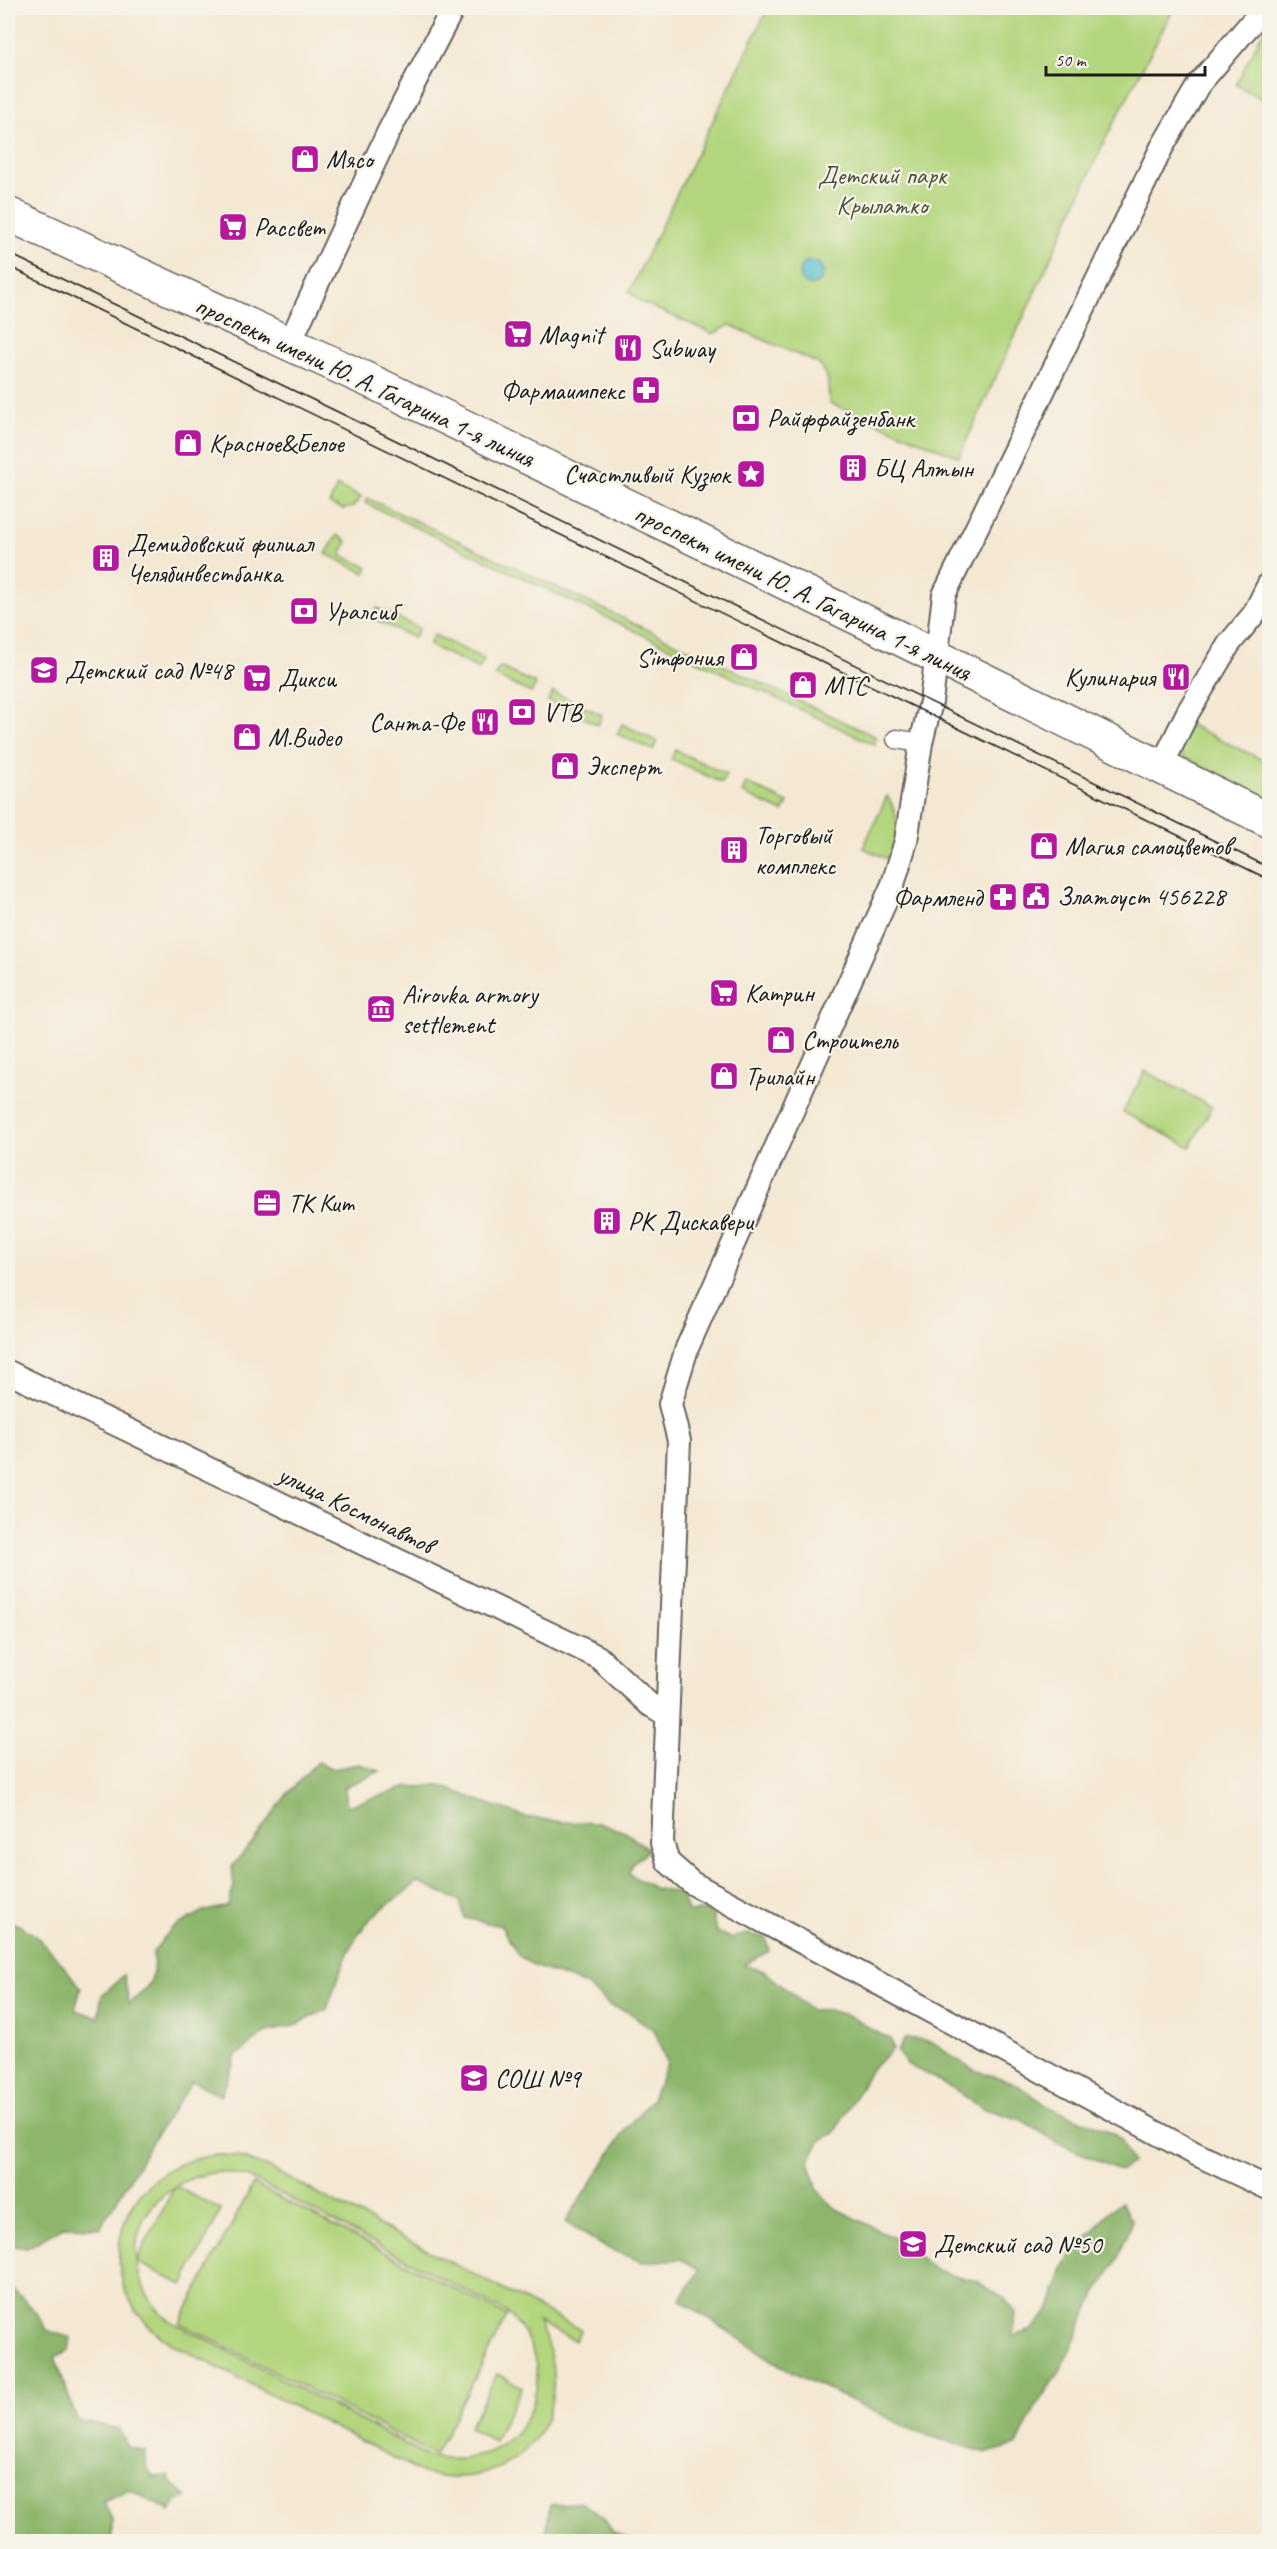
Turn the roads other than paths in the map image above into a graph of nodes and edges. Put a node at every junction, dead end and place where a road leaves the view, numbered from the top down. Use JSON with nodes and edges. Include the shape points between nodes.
{"nodes":[{"id":1,"x":453,"y":8,"type":"edge"},
{"id":2,"x":1264,"y":8,"type":"edge"},
{"id":3,"x":8,"y":214,"type":"edge"},
{"id":4,"x":289,"y":344,"type":"junction"},
{"id":5,"x":1269,"y":582,"type":"edge"},
{"id":6,"x":935,"y":657,"type":"junction"},
{"id":7,"x":896,"y":739,"type":"dead end"},
{"id":8,"x":921,"y":743,"type":"junction"},
{"id":9,"x":1161,"y":767,"type":"junction"},
{"id":10,"x":1269,"y":821,"type":"edge"},
{"id":11,"x":8,"y":1372,"type":"edge"},
{"id":12,"x":668,"y":1715,"type":"junction"},
{"id":13,"x":1269,"y":2189,"type":"edge"}],
"edges":[{"from":1,"to":4,"type":"street","via":[[389,131]]},
{"from":2,"to":6,"type":"street","via":[[1199,84],[1162,147],[944,595]]},
{"from":3,"to":4,"type":"main road","name":"проспект имени Ю. А. Гагарина 1-я линия"},
{"from":4,"to":6,"type":"main road","name":"проспект имени Ю. А. Гагарина 1-я линия"},
{"from":5,"to":9,"type":"street","via":[[1254,614],[1229,644],[1188,712]]},
{"from":6,"to":8,"type":"street","via":[[932,702]]},
{"from":6,"to":9,"type":"main road","name":"проспект имени Ю. А. Гагарина 1-я линия"},
{"from":7,"to":8,"type":"street"},
{"from":8,"to":12,"type":"street","via":[[906,841],[893,884],[692,1337],[670,1404],[679,1441]]},
{"from":9,"to":10,"type":"main road","name":"проспект имени Ю. А. Гагарина 1-я линия"},
{"from":11,"to":12,"type":"street","name":"улица Космонавтов","via":[[598,1657],[649,1704]]},
{"from":12,"to":13,"type":"street","via":[[662,1843],[669,1862],[692,1883],[1194,2153]]}]}
